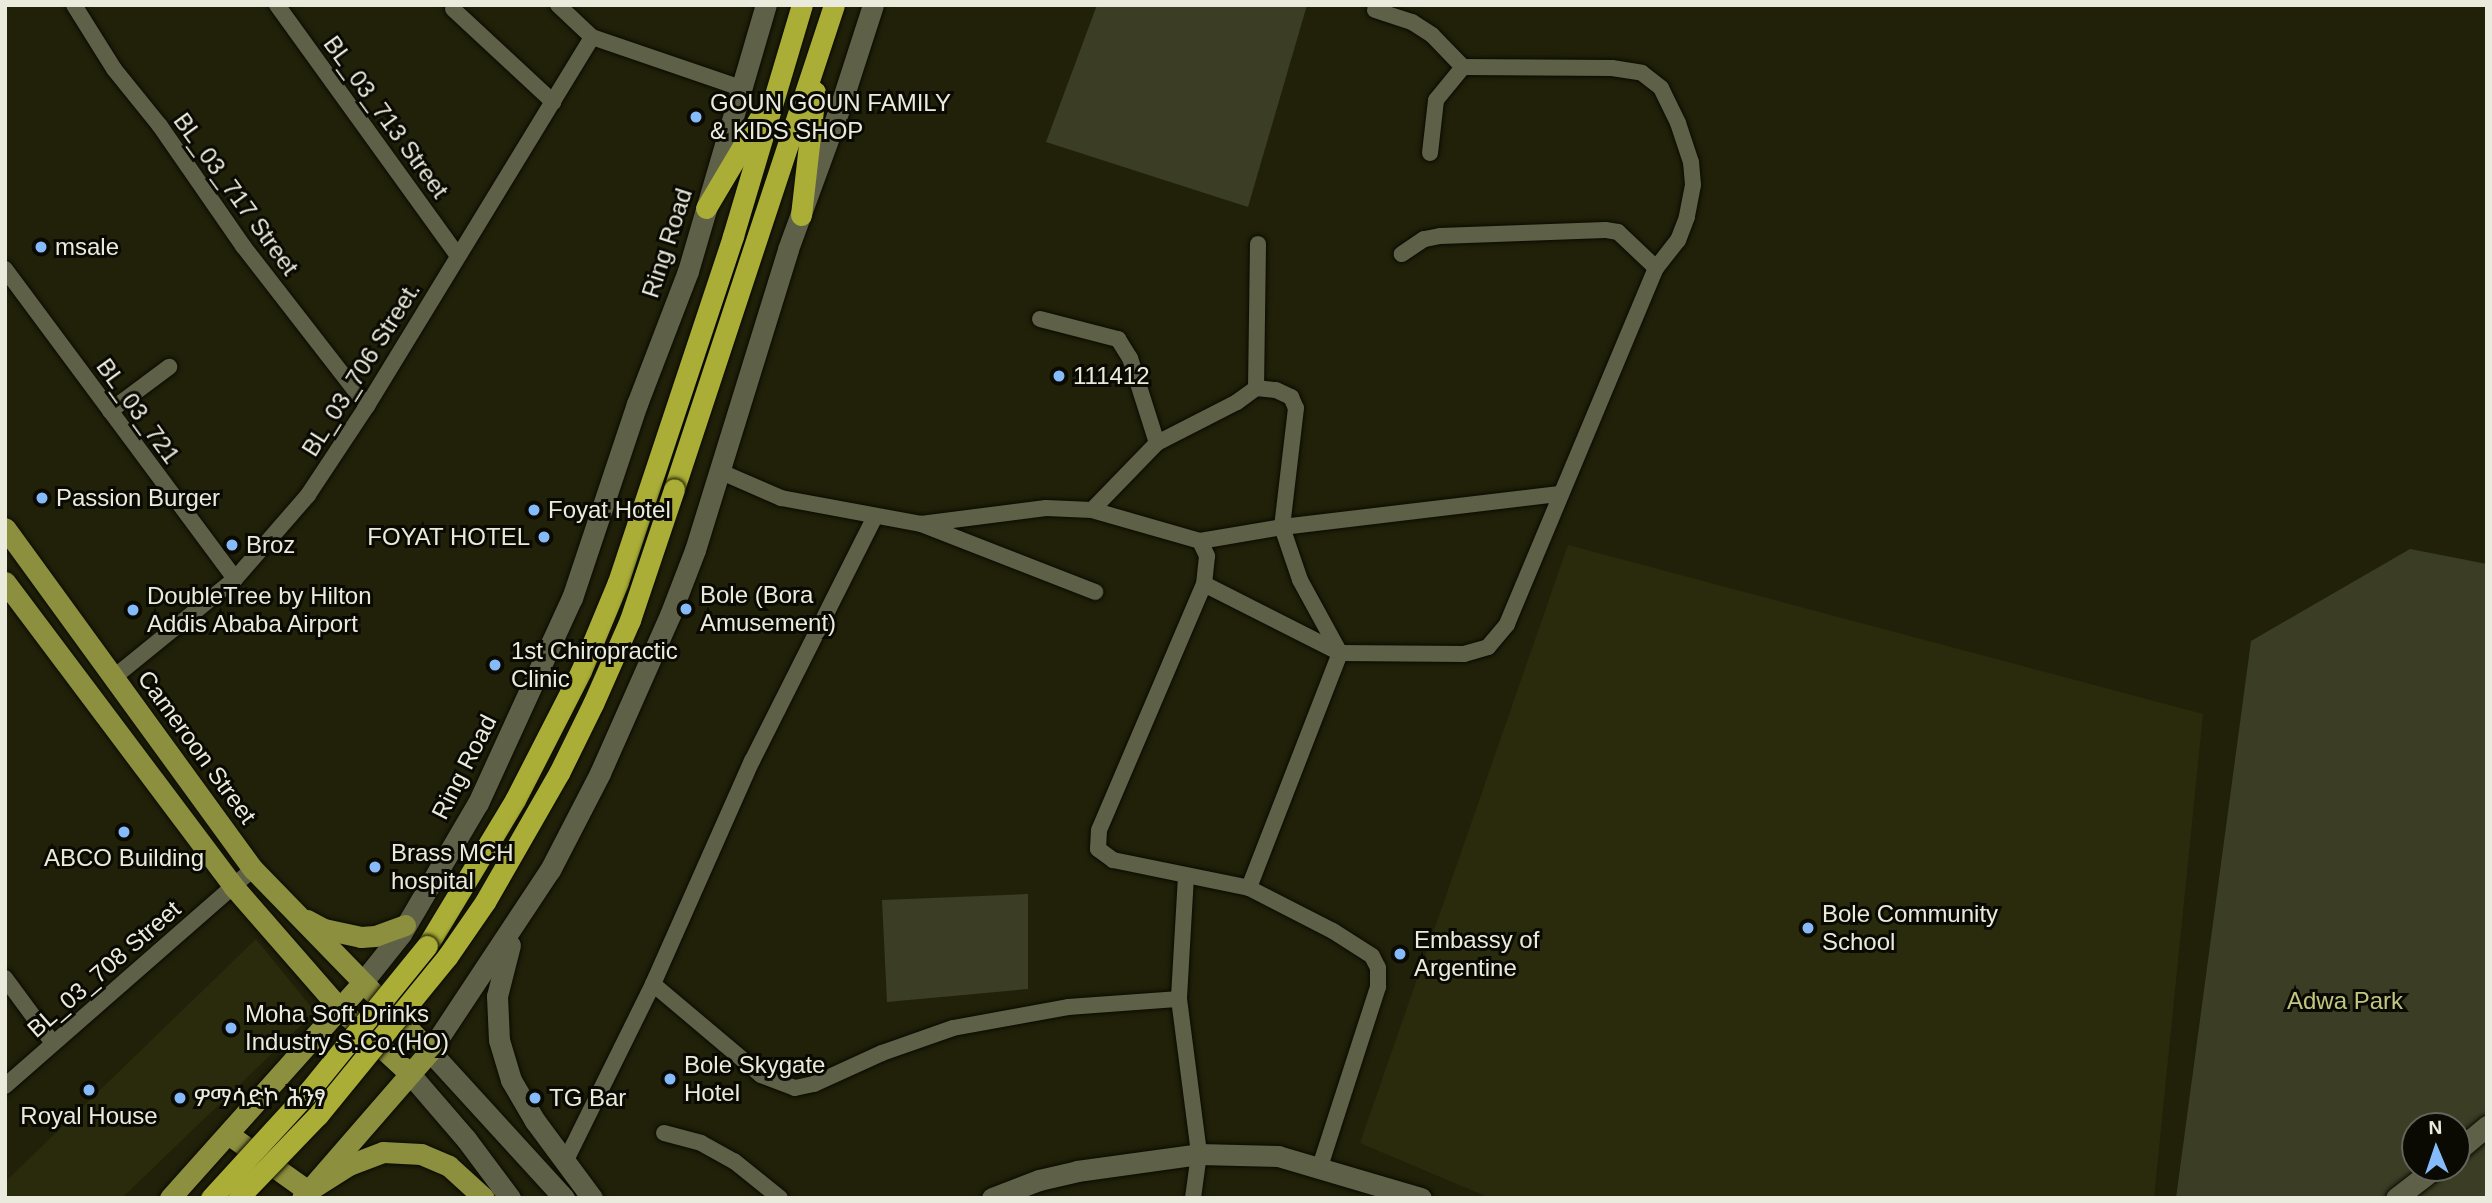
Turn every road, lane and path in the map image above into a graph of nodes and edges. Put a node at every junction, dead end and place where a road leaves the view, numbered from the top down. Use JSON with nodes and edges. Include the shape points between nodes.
{"nodes":[{"id":1,"x":74,"y":5,"type":"edge"},
{"id":2,"x":277,"y":5,"type":"edge"},
{"id":3,"x":558,"y":5,"type":"edge"},
{"id":4,"x":765,"y":5,"type":"edge"},
{"id":5,"x":802,"y":5,"type":"edge"},
{"id":6,"x":834,"y":5,"type":"edge"},
{"id":7,"x":873,"y":5,"type":"edge"},
{"id":8,"x":453,"y":9,"type":"dead end"},
{"id":9,"x":1375,"y":10,"type":"dead end"},
{"id":10,"x":592,"y":37,"type":"junction"},
{"id":11,"x":820,"y":52,"type":"junction"},
{"id":12,"x":1463,"y":67,"type":"junction"},
{"id":13,"x":783,"y":75,"type":"junction"},
{"id":14,"x":741,"y":88,"type":"junction"},
{"id":15,"x":552,"y":102,"type":"junction"},
{"id":16,"x":1430,"y":153,"type":"dead end"},
{"id":17,"x":706,"y":208,"type":"junction"},
{"id":18,"x":801,"y":215,"type":"junction"},
{"id":19,"x":1258,"y":244,"type":"dead end"},
{"id":20,"x":1402,"y":254,"type":"dead end"},
{"id":21,"x":458,"y":256,"type":"junction"},
{"id":22,"x":1656,"y":268,"type":"junction"},
{"id":23,"x":5,"y":269,"type":"edge"},
{"id":24,"x":1040,"y":319,"type":"dead end"},
{"id":25,"x":169,"y":367,"type":"dead end"},
{"id":26,"x":1256,"y":387,"type":"junction"},
{"id":27,"x":367,"y":406,"type":"junction"},
{"id":28,"x":110,"y":411,"type":"junction"},
{"id":29,"x":1157,"y":443,"type":"junction"},
{"id":30,"x":719,"y":471,"type":"junction"},
{"id":31,"x":1560,"y":494,"type":"junction"},
{"id":32,"x":1093,"y":510,"type":"junction"},
{"id":33,"x":875,"y":516,"type":"junction"},
{"id":34,"x":921,"y":524,"type":"junction"},
{"id":35,"x":1282,"y":527,"type":"junction"},
{"id":36,"x":5,"y":528,"type":"edge"},
{"id":37,"x":1200,"y":541,"type":"junction"},
{"id":38,"x":235,"y":579,"type":"junction"},
{"id":39,"x":5,"y":582,"type":"edge"},
{"id":40,"x":1204,"y":584,"type":"junction"},
{"id":41,"x":1095,"y":592,"type":"dead end"},
{"id":42,"x":1340,"y":653,"type":"junction"},
{"id":43,"x":113,"y":678,"type":"junction"},
{"id":44,"x":202,"y":798,"type":"junction"},
{"id":45,"x":177,"y":814,"type":"junction"},
{"id":46,"x":253,"y":869,"type":"junction"},
{"id":47,"x":1186,"y":876,"type":"junction"},
{"id":48,"x":233,"y":886,"type":"junction"},
{"id":49,"x":1249,"y":888,"type":"junction"},
{"id":50,"x":283,"y":902,"type":"junction"},
{"id":51,"x":522,"y":915,"type":"junction"},
{"id":52,"x":405,"y":925,"type":"junction"},
{"id":53,"x":5,"y":978,"type":"edge"},
{"id":54,"x":362,"y":983,"type":"junction"},
{"id":55,"x":653,"y":984,"type":"junction"},
{"id":56,"x":1179,"y":999,"type":"junction"},
{"id":57,"x":341,"y":1010,"type":"junction"},
{"id":58,"x":53,"y":1044,"type":"junction"},
{"id":59,"x":430,"y":1051,"type":"junction"},
{"id":60,"x":410,"y":1074,"type":"junction"},
{"id":61,"x":5,"y":1086,"type":"edge"},
{"id":62,"x":2487,"y":1126,"type":"edge"},
{"id":63,"x":664,"y":1133,"type":"dead end"},
{"id":64,"x":228,"y":1134,"type":"junction"},
{"id":65,"x":2471,"y":1139,"type":"edge"},
{"id":66,"x":1199,"y":1154,"type":"junction"},
{"id":67,"x":565,"y":1162,"type":"junction"},
{"id":68,"x":1320,"y":1167,"type":"junction"},
{"id":69,"x":2417,"y":1182,"type":"edge"},
{"id":70,"x":305,"y":1194,"type":"edge"},
{"id":71,"x":170,"y":1198,"type":"edge"},
{"id":72,"x":211,"y":1198,"type":"edge"},
{"id":73,"x":238,"y":1198,"type":"edge"},
{"id":74,"x":484,"y":1198,"type":"edge"},
{"id":75,"x":510,"y":1198,"type":"edge"},
{"id":76,"x":564,"y":1198,"type":"edge"},
{"id":77,"x":592,"y":1198,"type":"edge"},
{"id":78,"x":780,"y":1198,"type":"edge"},
{"id":79,"x":992,"y":1198,"type":"edge"},
{"id":80,"x":1193,"y":1198,"type":"edge"},
{"id":81,"x":1421,"y":1198,"type":"edge"},
{"id":82,"x":2396,"y":1198,"type":"edge"}],
"edges":[{"from":1,"to":27,"type":"street","name":"BL_03_717 Street","via":[[114,69]]},
{"from":2,"to":21,"type":"street","name":"BL_03_713 Street"},
{"from":3,"to":10,"type":"street"},
{"from":4,"to":14,"type":"street","name":"Ring Road"},
{"from":5,"to":13,"type":"highway"},
{"from":6,"to":11,"type":"highway"},
{"from":7,"to":18,"type":"street"},
{"from":8,"to":15,"type":"street"},
{"from":9,"to":12,"type":"street","via":[[1412,22]]},
{"from":10,"to":14,"type":"street"},
{"from":10,"to":15,"type":"street","name":"BL_03_706 Street."},
{"from":11,"to":18,"type":"highway"},
{"from":11,"to":73,"type":"highway","bridge":true,"via":[[630,620],[559,773],[485,902],[447,957],[318,1115]]},
{"from":12,"to":16,"type":"street","via":[[1436,100]]},
{"from":12,"to":22,"type":"street","via":[[1612,68],[1643,73],[1661,88],[1691,162],[1693,185],[1678,240]]},
{"from":13,"to":17,"type":"highway"},
{"from":13,"to":72,"type":"highway","bridge":true,"via":[[618,582],[581,671],[515,800],[455,903],[405,974],[309,1091]]},
{"from":14,"to":17,"type":"street","name":"Ring Road"},
{"from":15,"to":21,"type":"street","name":"BL_03_706 Street."},
{"from":17,"to":52,"type":"street","name":"Ring Road","via":[[572,598],[478,803]]},
{"from":18,"to":30,"type":"street"},
{"from":19,"to":26,"type":"street"},
{"from":20,"to":22,"type":"street","via":[[1424,239],[1440,236],[1605,230],[1618,232]]},
{"from":21,"to":27,"type":"street","name":"BL_03_706 Street."},
{"from":22,"to":31,"type":"street"},
{"from":23,"to":28,"type":"street","name":"BL_03_721"},
{"from":24,"to":29,"type":"street","via":[[1118,339],[1133,369]]},
{"from":25,"to":28,"type":"street"},
{"from":26,"to":29,"type":"street","via":[[1237,402]]},
{"from":26,"to":35,"type":"street","via":[[1291,397],[1296,408]]},
{"from":27,"to":38,"type":"street","name":"BL_03_706 Street.","via":[[308,495]]},
{"from":28,"to":38,"type":"street","name":"BL_03_721"},
{"from":29,"to":32,"type":"street"},
{"from":30,"to":33,"type":"street","via":[[781,498]]},
{"from":30,"to":51,"type":"street","via":[[683,581],[631,705],[590,794]]},
{"from":31,"to":35,"type":"street"},
{"from":31,"to":42,"type":"street","via":[[1507,624],[1488,647],[1464,654]]},
{"from":32,"to":34,"type":"street","via":[[1046,508]]},
{"from":32,"to":37,"type":"street"},
{"from":33,"to":34,"type":"street"},
{"from":33,"to":55,"type":"street","via":[[752,761]]},
{"from":34,"to":41,"type":"street"},
{"from":35,"to":37,"type":"street"},
{"from":35,"to":42,"type":"street","via":[[1300,580]]},
{"from":36,"to":43,"type":"main road","name":"Cameroon Street"},
{"from":37,"to":40,"type":"street","via":[[1207,556]]},
{"from":38,"to":43,"type":"street","name":"BL_03_706 Street."},
{"from":39,"to":45,"type":"main road"},
{"from":40,"to":42,"type":"street"},
{"from":40,"to":47,"type":"street","via":[[1099,830],[1098,849],[1113,860]]},
{"from":42,"to":49,"type":"street"},
{"from":43,"to":44,"type":"main road","name":"Cameroon Street"},
{"from":44,"to":45,"type":"main road"},
{"from":44,"to":46,"type":"main road","name":"Cameroon Street"},
{"from":45,"to":48,"type":"main road"},
{"from":46,"to":48,"type":"street","name":"BL_03_708 Street"},
{"from":46,"to":50,"type":"main road","name":"Cameroon Street"},
{"from":47,"to":49,"type":"street"},
{"from":47,"to":56,"type":"street"},
{"from":48,"to":57,"type":"main road"},
{"from":48,"to":58,"type":"street","name":"BL_03_708 Street"},
{"from":49,"to":68,"type":"street","via":[[1332,931],[1372,956],[1378,968],[1378,987]]},
{"from":50,"to":52,"type":"main road","via":[[324,929],[343,935],[375,936]]},
{"from":50,"to":54,"type":"main road","name":"Cameroon Street"},
{"from":51,"to":59,"type":"street"},
{"from":51,"to":67,"type":"street","via":[[497,996],[499,1040],[511,1080]]},
{"from":52,"to":54,"type":"street","name":"Ring Road"},
{"from":53,"to":58,"type":"street"},
{"from":54,"to":57,"type":"main road","name":"Ring Road"},
{"from":54,"to":59,"type":"main road","name":"Cameroon Street"},
{"from":55,"to":56,"type":"street","via":[[761,1075],[795,1088],[953,1028],[1069,1007]]},
{"from":55,"to":67,"type":"street"},
{"from":56,"to":66,"type":"street"},
{"from":57,"to":60,"type":"main road"},
{"from":57,"to":64,"type":"main road","name":"Ring Road"},
{"from":58,"to":61,"type":"street","name":"BL_03_708 Street"},
{"from":59,"to":60,"type":"main road"},
{"from":59,"to":76,"type":"street"},
{"from":60,"to":70,"type":"main road"},
{"from":60,"to":75,"type":"street"},
{"from":62,"to":65,"type":"street"},
{"from":63,"to":78,"type":"street","via":[[701,1143],[734,1161]]},
{"from":64,"to":70,"type":"main road"},
{"from":64,"to":71,"type":"main road","name":"Ring Road"},
{"from":66,"to":68,"type":"street","via":[[1278,1156]]},
{"from":66,"to":79,"type":"street","via":[[1110,1164],[1039,1180]]},
{"from":66,"to":80,"type":"street"},
{"from":67,"to":77,"type":"street"},
{"from":68,"to":81,"type":"street"},
{"from":69,"to":82,"type":"street"},
{"from":70,"to":74,"type":"main road","via":[[349,1165],[383,1152],[421,1154],[449,1166]]}]}
